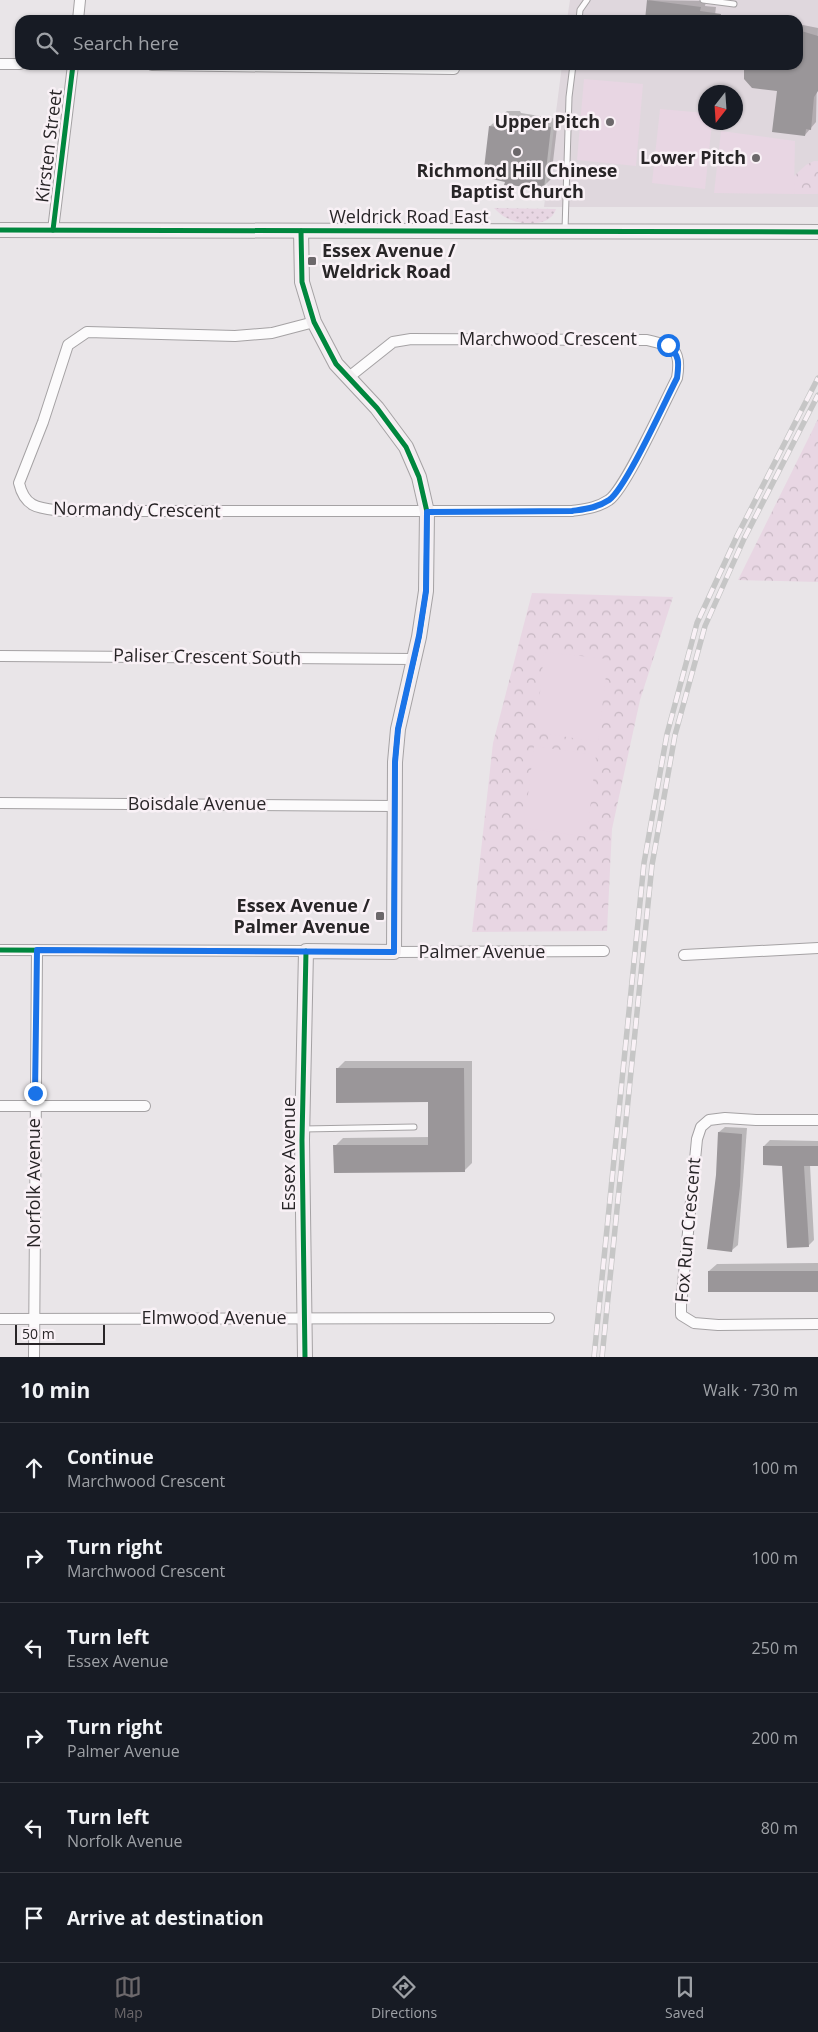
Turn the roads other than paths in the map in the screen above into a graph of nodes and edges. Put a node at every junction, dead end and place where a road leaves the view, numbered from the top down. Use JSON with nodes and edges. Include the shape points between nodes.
{"nodes":[{"id":1,"x":80,"y":0,"type":"edge"},
{"id":2,"x":587,"y":0,"type":"edge"},
{"id":3,"x":703,"y":0,"type":"edge"},
{"id":4,"x":734,"y":4,"type":"dead end"},
{"id":5,"x":78,"y":15,"type":"edge"},
{"id":6,"x":580,"y":15,"type":"edge"},
{"id":7,"x":0,"y":64,"type":"edge"},
{"id":8,"x":15,"y":64,"type":"edge"},
{"id":9,"x":72,"y":70,"type":"edge"},
{"id":10,"x":572,"y":70,"type":"edge"},
{"id":11,"x":0,"y":230,"type":"edge"},
{"id":12,"x":53,"y":230,"type":"junction"},
{"id":13,"x":565,"y":230,"type":"junction"},
{"id":14,"x":301,"y":231,"type":"junction"},
{"id":15,"x":818,"y":232,"type":"edge"},
{"id":16,"x":314,"y":322,"type":"junction"},
{"id":17,"x":349,"y":377,"type":"junction"},
{"id":18,"x":427,"y":512,"type":"junction"},
{"id":19,"x":0,"y":656,"type":"edge"},
{"id":20,"x":413,"y":660,"type":"junction"},
{"id":21,"x":0,"y":803,"type":"edge"},
{"id":22,"x":394,"y":806,"type":"junction"},
{"id":23,"x":818,"y":948,"type":"edge"},
{"id":24,"x":0,"y":950,"type":"edge"},
{"id":25,"x":37,"y":950,"type":"junction"},
{"id":26,"x":306,"y":951,"type":"junction"},
{"id":27,"x":604,"y":951,"type":"dead end"},
{"id":28,"x":394,"y":952,"type":"junction"},
{"id":29,"x":684,"y":955,"type":"dead end"},
{"id":30,"x":0,"y":1106,"type":"edge"},
{"id":31,"x":35,"y":1106,"type":"junction"},
{"id":32,"x":145,"y":1106,"type":"dead end"},
{"id":33,"x":818,"y":1120,"type":"edge"},
{"id":34,"x":414,"y":1127,"type":"dead end"},
{"id":35,"x":302,"y":1129,"type":"junction"},
{"id":36,"x":305,"y":1318,"type":"junction"},
{"id":37,"x":549,"y":1318,"type":"dead end"},
{"id":38,"x":0,"y":1319,"type":"edge"},
{"id":39,"x":34,"y":1319,"type":"junction"},
{"id":40,"x":818,"y":1324,"type":"edge"},
{"id":41,"x":34,"y":1357,"type":"edge"},
{"id":42,"x":304,"y":1357,"type":"edge"}],
"edges":[{"from":1,"to":5,"type":"street"},
{"from":2,"to":6,"type":"lane"},
{"from":3,"to":4,"type":"lane"},
{"from":7,"to":8,"type":"street"},
{"from":9,"to":12,"type":"street","name":"Kirsten Street"},
{"from":10,"to":13,"type":"lane"},
{"from":11,"to":12,"type":"street","name":"Weldrick Road East"},
{"from":12,"to":14,"type":"street","name":"Weldrick Road East"},
{"from":13,"to":14,"type":"street","name":"Weldrick Road East"},
{"from":13,"to":15,"type":"street","name":"Weldrick Road East"},
{"from":14,"to":16,"type":"street","via":[[302,282]]},
{"from":16,"to":17,"type":"street","via":[[336,364]]},
{"from":16,"to":18,"type":"street","name":"Normandy Crescent","via":[[272,333],[235,336],[103,331],[87,332],[78,337],[68,345],[19,483],[21,493],[28,503],[63,511]]},
{"from":17,"to":18,"type":"street","via":[[383,414],[406,448],[419,477]]},
{"from":17,"to":18,"type":"street","name":"Marchwood Crescent","via":[[393,342],[411,339],[647,340],[668,345],[677,353],[677,378],[624,481],[610,499],[592,508],[572,511]]},
{"from":18,"to":20,"type":"street","via":[[426,591]]},
{"from":19,"to":20,"type":"street","name":"Paliser Crescent South"},
{"from":20,"to":22,"type":"street","via":[[398,729]]},
{"from":21,"to":22,"type":"street","name":"Boisdale Avenue"},
{"from":22,"to":28,"type":"street"},
{"from":23,"to":29,"type":"street"},
{"from":24,"to":25,"type":"street","name":"Palmer Avenue"},
{"from":25,"to":26,"type":"street","name":"Palmer Avenue"},
{"from":25,"to":31,"type":"street","name":"Norfolk Avenue"},
{"from":26,"to":28,"type":"street","name":"Palmer Avenue"},
{"from":26,"to":35,"type":"street","name":"Essex Avenue"},
{"from":27,"to":28,"type":"street","name":"Palmer Avenue"},
{"from":30,"to":31,"type":"street"},
{"from":31,"to":32,"type":"street"},
{"from":31,"to":39,"type":"street","name":"Norfolk Avenue"},
{"from":33,"to":40,"type":"street","name":"Fox Run Crescent","via":[[725,1118],[709,1120],[701,1127],[697,1139],[681,1305],[681,1315],[694,1323]]},
{"from":34,"to":35,"type":"lane"},
{"from":35,"to":36,"type":"street","name":"Essex Avenue"},
{"from":36,"to":37,"type":"street","name":"Elmwood Avenue"},
{"from":36,"to":39,"type":"street","name":"Elmwood Avenue"},
{"from":36,"to":42,"type":"street","name":"Essex Avenue"},
{"from":38,"to":39,"type":"street","name":"Elmwood Avenue"},
{"from":39,"to":41,"type":"street","name":"Norfolk Avenue"}]}
